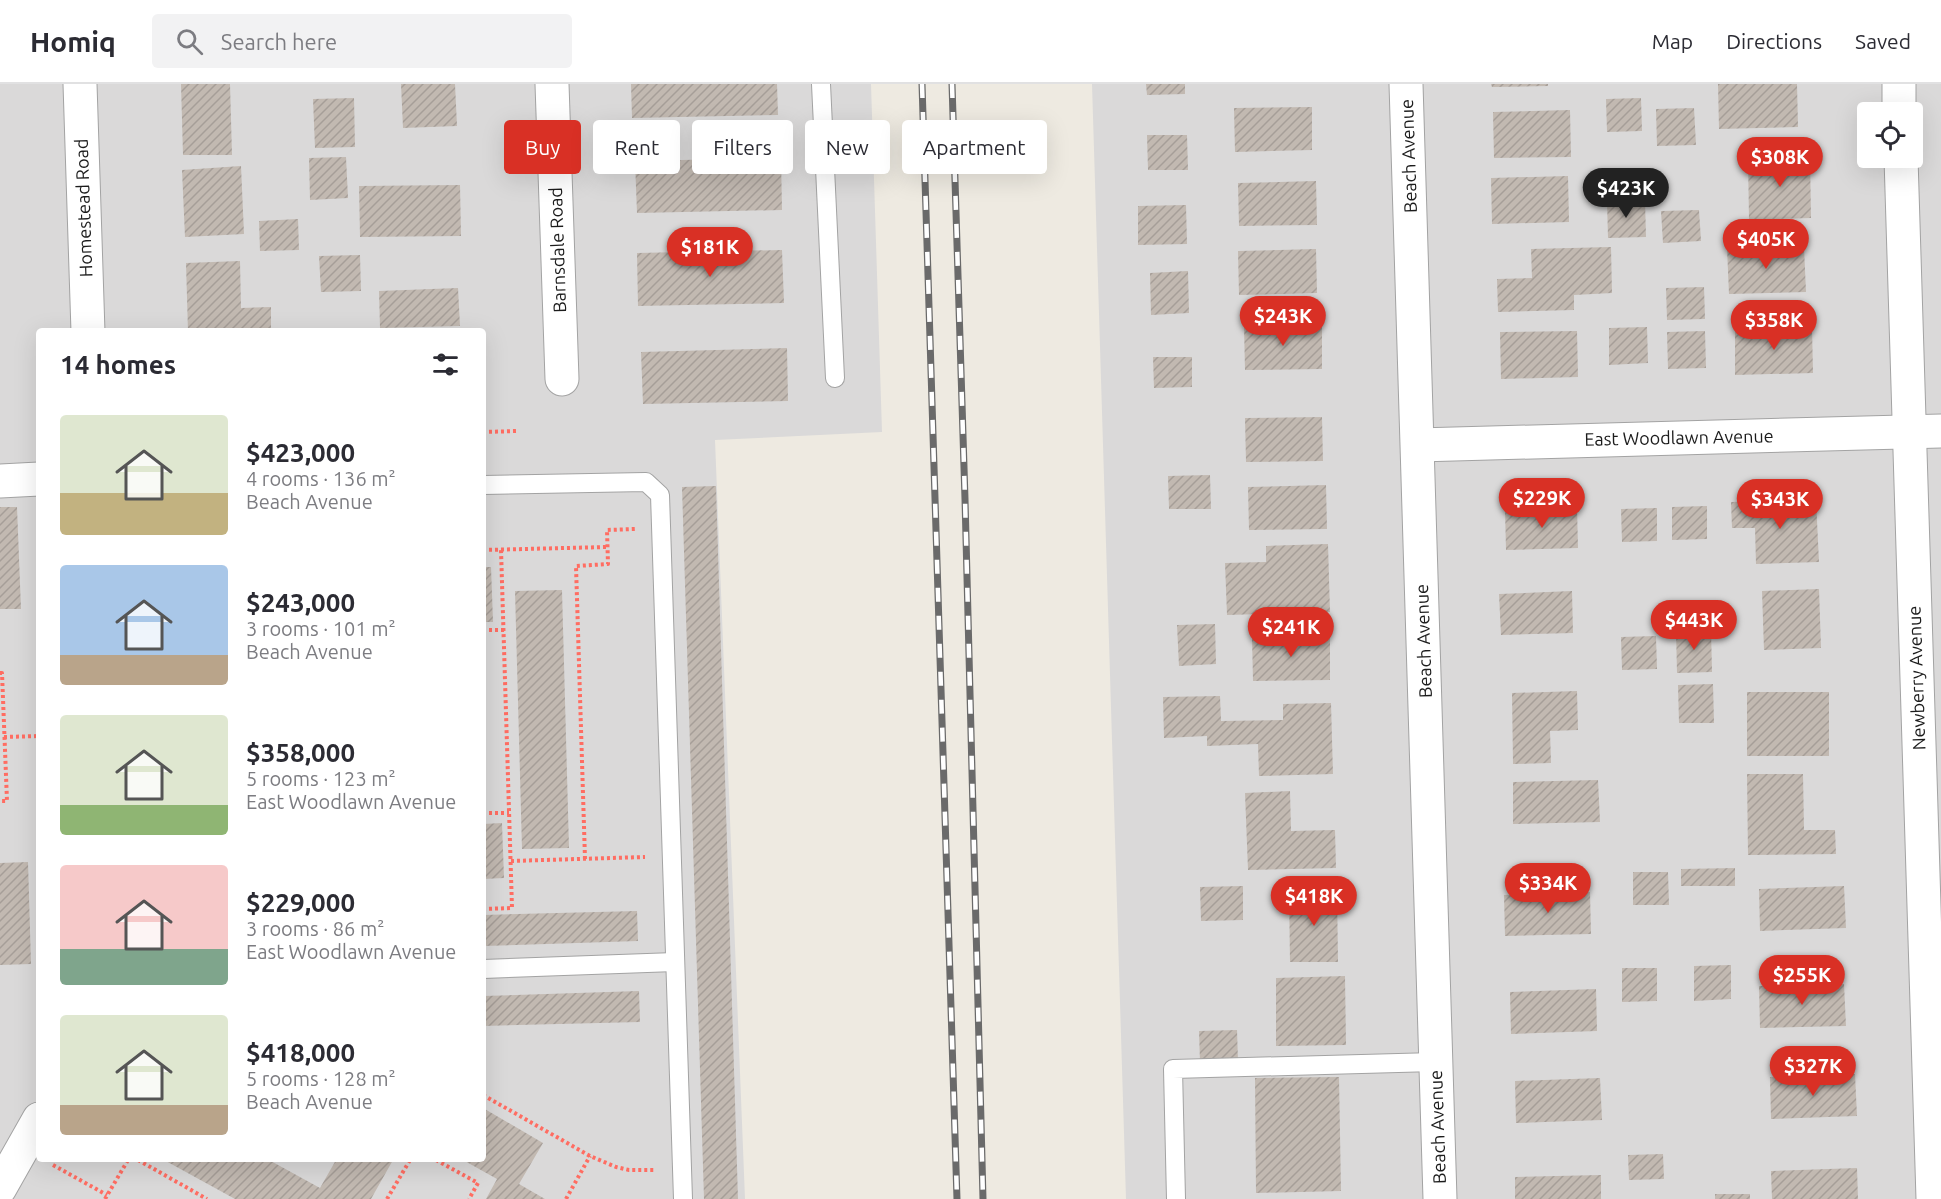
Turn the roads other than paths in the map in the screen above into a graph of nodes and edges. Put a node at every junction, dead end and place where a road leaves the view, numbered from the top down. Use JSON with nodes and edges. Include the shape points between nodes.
{"nodes":[{"id":1,"x":80,"y":84,"type":"edge"},
{"id":2,"x":552,"y":84,"type":"edge"},
{"id":3,"x":821,"y":84,"type":"edge"},
{"id":4,"x":1407,"y":84,"type":"edge"},
{"id":5,"x":1899,"y":84,"type":"edge"},
{"id":6,"x":1899,"y":102,"type":"edge"},
{"id":7,"x":1901,"y":168,"type":"edge"},
{"id":8,"x":88,"y":328,"type":"edge"},
{"id":9,"x":835,"y":378,"type":"dead end"},
{"id":10,"x":562,"y":380,"type":"dead end"},
{"id":11,"x":1941,"y":431,"type":"edge"},
{"id":12,"x":1909,"y":432,"type":"junction"},
{"id":13,"x":1418,"y":445,"type":"junction"},
{"id":14,"x":36,"y":480,"type":"edge"},
{"id":15,"x":0,"y":481,"type":"edge"},
{"id":16,"x":486,"y":485,"type":"edge"},
{"id":17,"x":675,"y":962,"type":"junction"},
{"id":18,"x":486,"y":969,"type":"edge"},
{"id":19,"x":1435,"y":1062,"type":"junction"},
{"id":20,"x":36,"y":1124,"type":"edge"},
{"id":21,"x":0,"y":1188,"type":"edge"},
{"id":22,"x":683,"y":1199,"type":"edge"},
{"id":23,"x":1176,"y":1199,"type":"edge"},
{"id":24,"x":1440,"y":1199,"type":"edge"},
{"id":25,"x":1933,"y":1199,"type":"edge"}],
"edges":[{"from":1,"to":8,"type":"street","name":"Homestead Road"},
{"from":2,"to":10,"type":"street","name":"Barnsdale Road"},
{"from":3,"to":9,"type":"lane"},
{"from":4,"to":13,"type":"street","name":"Beach Avenue"},
{"from":5,"to":6,"type":"street"},
{"from":7,"to":12,"type":"street","name":"Newberry Avenue"},
{"from":11,"to":12,"type":"street","name":"East Woodlawn Avenue"},
{"from":12,"to":13,"type":"street","name":"East Woodlawn Avenue"},
{"from":12,"to":25,"type":"street","name":"Newberry Avenue"},
{"from":13,"to":19,"type":"street","name":"Beach Avenue"},
{"from":14,"to":15,"type":"street"},
{"from":16,"to":17,"type":"lane","via":[[646,482],[660,495]]},
{"from":17,"to":18,"type":"lane"},
{"from":17,"to":22,"type":"lane"},
{"from":19,"to":23,"type":"lane","via":[[1173,1069]]},
{"from":19,"to":24,"type":"street","name":"Beach Avenue"},
{"from":20,"to":21,"type":"street"}]}
